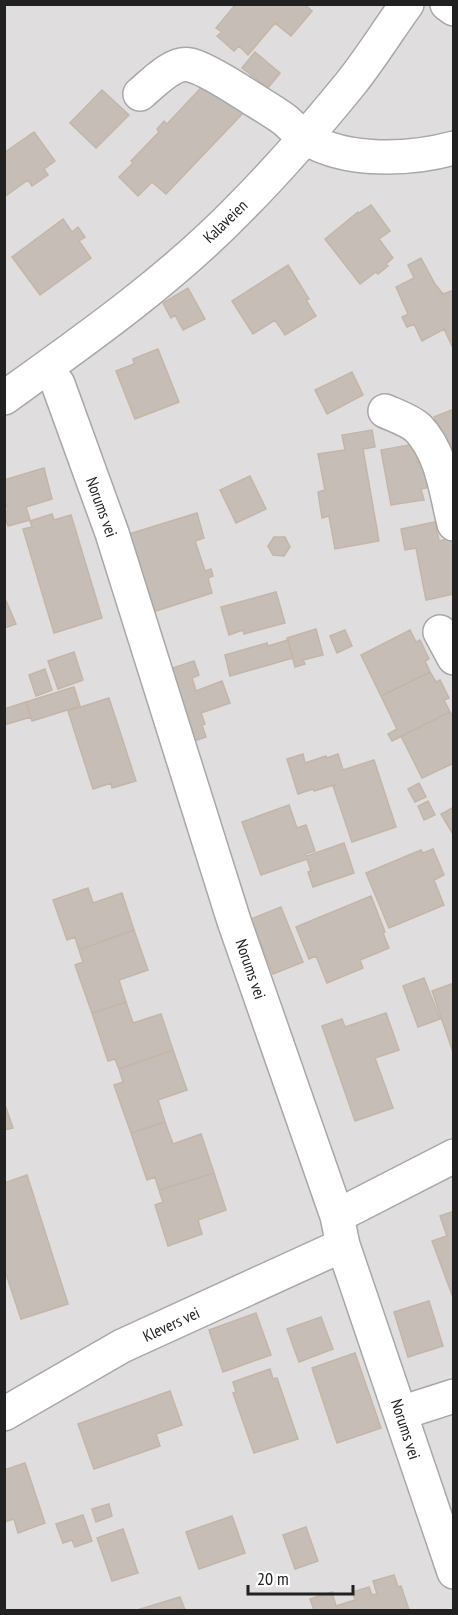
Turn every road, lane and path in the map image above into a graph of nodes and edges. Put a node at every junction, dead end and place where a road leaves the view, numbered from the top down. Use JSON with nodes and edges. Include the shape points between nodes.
{"nodes":[{"id":1,"x":407,"y":4,"type":"edge"},
{"id":2,"x":447,"y":4,"type":"edge"},
{"id":3,"x":453,"y":9,"type":"edge"},
{"id":4,"x":140,"y":94,"type":"dead end"},
{"id":5,"x":305,"y":137,"type":"junction"},
{"id":6,"x":453,"y":148,"type":"edge"},
{"id":7,"x":47,"y":368,"type":"junction"},
{"id":8,"x":4,"y":398,"type":"edge"},
{"id":9,"x":385,"y":411,"type":"dead end"},
{"id":10,"x":453,"y":524,"type":"edge"},
{"id":11,"x":453,"y":1156,"type":"edge"},
{"id":12,"x":340,"y":1231,"type":"junction"},
{"id":13,"x":453,"y":1396,"type":"edge"},
{"id":14,"x":401,"y":1413,"type":"junction"},
{"id":15,"x":4,"y":1414,"type":"edge"},
{"id":16,"x":453,"y":1572,"type":"edge"}],
"edges":[{"from":1,"to":5,"type":"street","name":"Kalaveien","via":[[352,82]]},
{"from":2,"to":3,"type":"street"},
{"from":4,"to":5,"type":"street","via":[[167,72],[189,64],[232,85]]},
{"from":5,"to":6,"type":"street","via":[[325,147],[366,156],[428,155]]},
{"from":5,"to":7,"type":"street","name":"Kalaveien","via":[[239,210],[190,255]]},
{"from":7,"to":8,"type":"street","name":"Kalaveien"},
{"from":7,"to":12,"type":"street","name":"Norums vei","via":[[58,384],[112,533],[234,921]]},
{"from":9,"to":10,"type":"street","via":[[408,421],[426,438],[439,462]]},
{"from":11,"to":12,"type":"street","name":"Klevers vei"},
{"from":12,"to":14,"type":"street","name":"Norums vei"},
{"from":12,"to":15,"type":"street","name":"Klevers vei","via":[[122,1346]]},
{"from":13,"to":14,"type":"street"},
{"from":14,"to":16,"type":"street","name":"Norums vei"}]}
